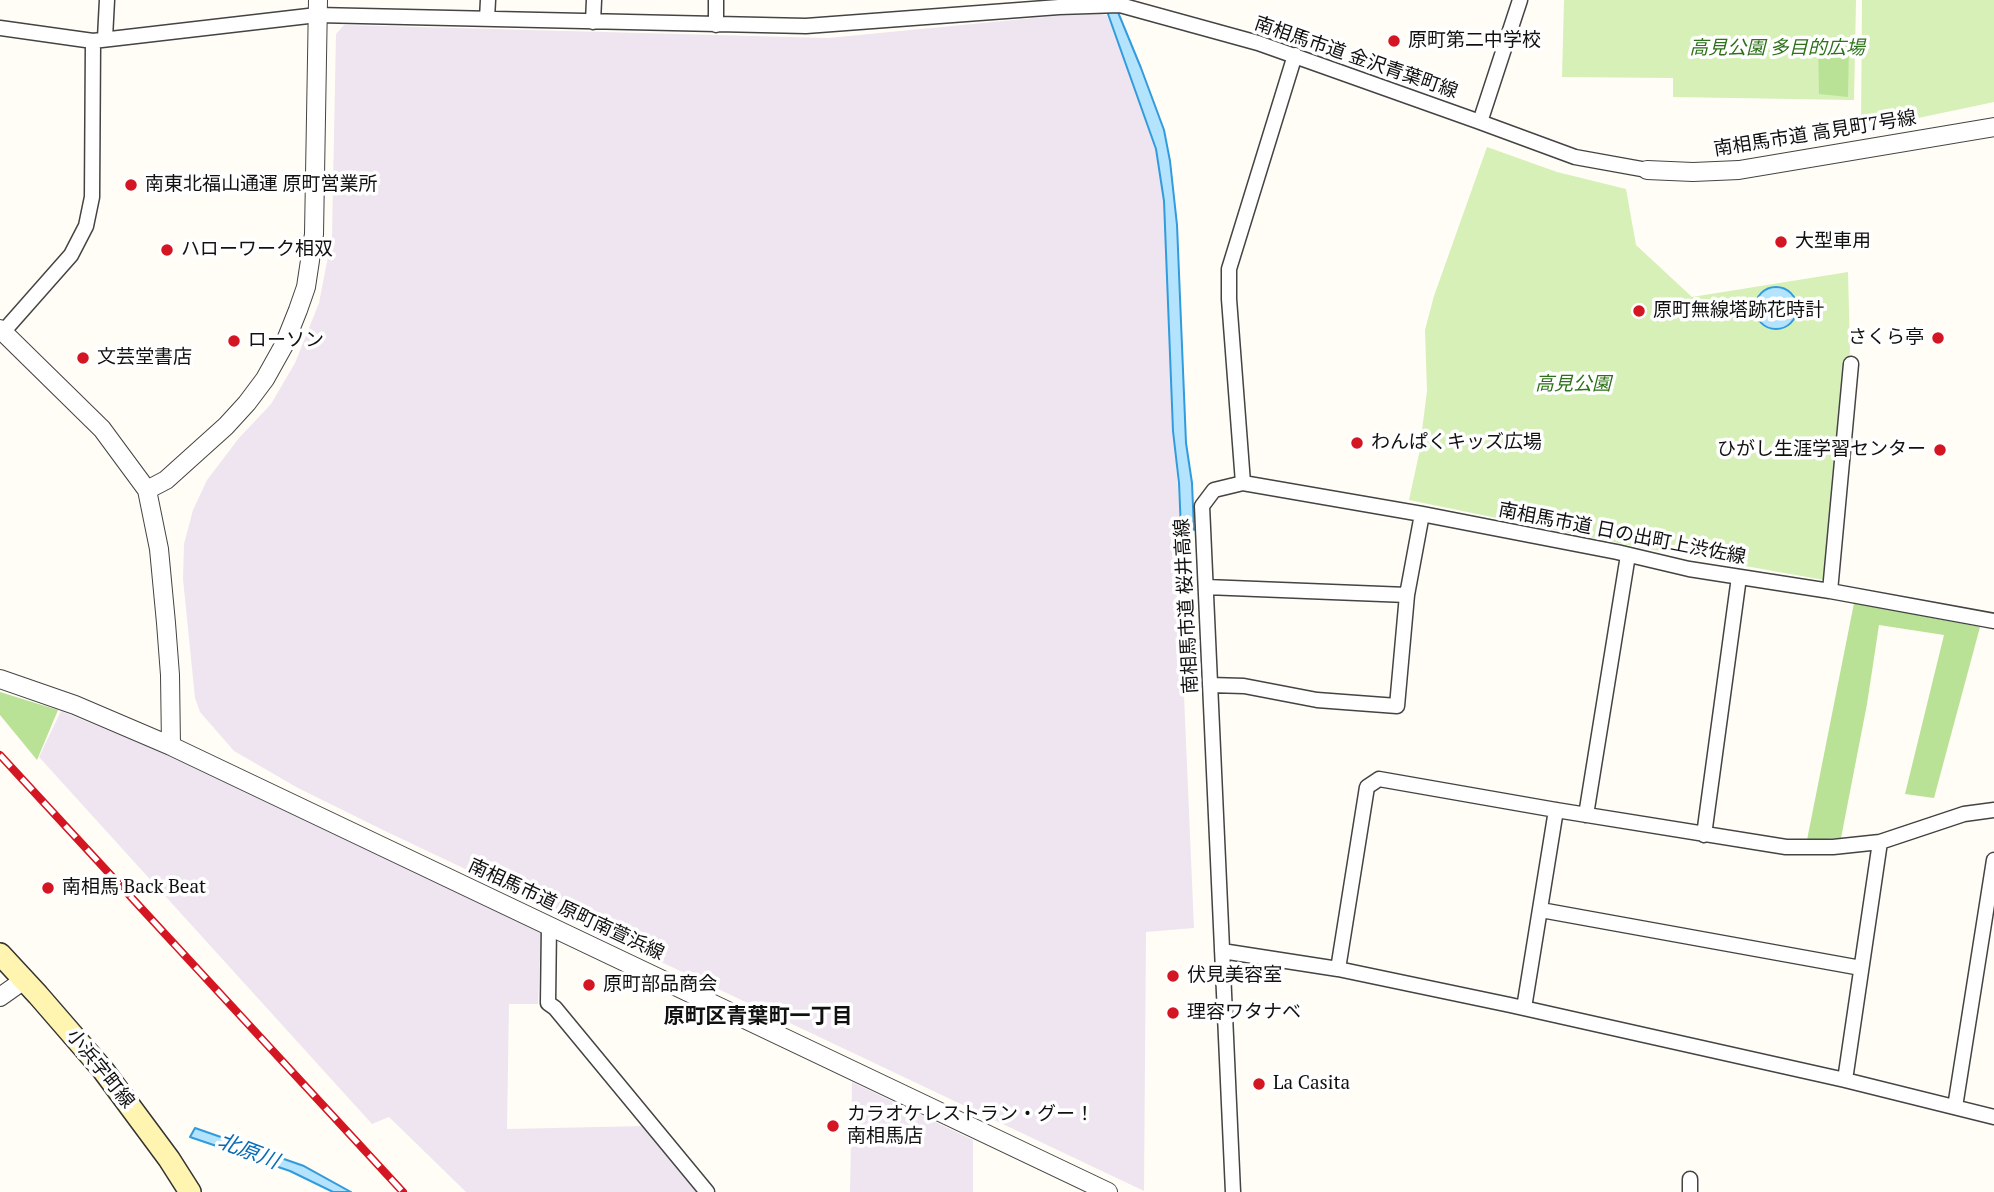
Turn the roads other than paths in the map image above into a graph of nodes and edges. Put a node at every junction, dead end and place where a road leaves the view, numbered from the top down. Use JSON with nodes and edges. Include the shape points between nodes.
{"nodes":[{"id":1,"x":107,"y":0,"type":"edge"},
{"id":2,"x":488,"y":0,"type":"edge"},
{"id":3,"x":594,"y":0,"type":"edge"},
{"id":4,"x":716,"y":0,"type":"edge"},
{"id":5,"x":1520,"y":0,"type":"edge"},
{"id":6,"x":318,"y":8,"type":"edge"},
{"id":7,"x":487,"y":19,"type":"junction"},
{"id":8,"x":593,"y":22,"type":"junction"},
{"id":9,"x":716,"y":25,"type":"junction"},
{"id":10,"x":0,"y":28,"type":"edge"},
{"id":11,"x":99,"y":39,"type":"junction"},
{"id":12,"x":1295,"y":55,"type":"junction"},
{"id":13,"x":1480,"y":122,"type":"junction"},
{"id":14,"x":1994,"y":127,"type":"edge"},
{"id":15,"x":1647,"y":170,"type":"joint"},
{"id":16,"x":2,"y":331,"type":"edge"},
{"id":17,"x":1851,"y":363,"type":"dead end"},
{"id":18,"x":1243,"y":483,"type":"junction"},
{"id":19,"x":147,"y":490,"type":"junction"},
{"id":20,"x":1422,"y":514,"type":"junction"},
{"id":21,"x":1628,"y":555,"type":"junction"},
{"id":22,"x":1739,"y":577,"type":"junction"},
{"id":23,"x":1206,"y":587,"type":"junction"},
{"id":24,"x":1830,"y":592,"type":"junction"},
{"id":25,"x":1407,"y":595,"type":"junction"},
{"id":26,"x":1994,"y":621,"type":"edge"},
{"id":27,"x":0,"y":679,"type":"edge"},
{"id":28,"x":1210,"y":685,"type":"junction"},
{"id":29,"x":171,"y":746,"type":"junction"},
{"id":30,"x":1556,"y":810,"type":"junction"},
{"id":31,"x":1994,"y":810,"type":"edge"},
{"id":32,"x":1586,"y":815,"type":"junction"},
{"id":33,"x":1704,"y":835,"type":"junction"},
{"id":34,"x":1880,"y":842,"type":"junction"},
{"id":35,"x":1994,"y":860,"type":"edge"},
{"id":36,"x":1541,"y":910,"type":"junction"},
{"id":37,"x":549,"y":925,"type":"junction"},
{"id":38,"x":1222,"y":951,"type":"junction"},
{"id":39,"x":0,"y":954,"type":"edge"},
{"id":40,"x":1861,"y":968,"type":"junction"},
{"id":41,"x":1338,"y":969,"type":"junction"},
{"id":42,"x":24,"y":980,"type":"junction"},
{"id":43,"x":0,"y":997,"type":"edge"},
{"id":44,"x":1524,"y":1008,"type":"junction"},
{"id":45,"x":1845,"y":1080,"type":"junction"},
{"id":46,"x":1955,"y":1107,"type":"junction"},
{"id":47,"x":1994,"y":1117,"type":"edge"},
{"id":48,"x":1082,"y":1186,"type":"edge"},
{"id":49,"x":190,"y":1192,"type":"edge"},
{"id":50,"x":707,"y":1192,"type":"edge"},
{"id":51,"x":1108,"y":1192,"type":"edge"},
{"id":52,"x":1233,"y":1192,"type":"edge"}],
"edges":[{"from":1,"to":11,"type":"street"},
{"from":2,"to":7,"type":"street"},
{"from":3,"to":8,"type":"street"},
{"from":4,"to":9,"type":"street"},
{"from":5,"to":13,"type":"street"},
{"from":6,"to":7,"type":"street","name":"南相馬市道 金沢青葉町線"},
{"from":6,"to":11,"type":"street","name":"南相馬市道 金沢青葉町線"},
{"from":6,"to":19,"type":"street","via":[[314,234],[306,288],[284,345],[247,403],[166,480]]},
{"from":7,"to":8,"type":"street","name":"南相馬市道 金沢青葉町線"},
{"from":8,"to":9,"type":"street","name":"南相馬市道 金沢青葉町線"},
{"from":9,"to":12,"type":"street","name":"南相馬市道 金沢青葉町線","via":[[806,26],[1120,5]]},
{"from":10,"to":11,"type":"street","name":"南相馬市道 金沢青葉町線"},
{"from":11,"to":16,"type":"street","via":[[92,197],[86,226],[71,255]]},
{"from":12,"to":13,"type":"street","name":"南相馬市道 金沢青葉町線"},
{"from":12,"to":18,"type":"street","via":[[1229,269]]},
{"from":13,"to":15,"type":"street","name":"南相馬市道 高見町7号線","via":[[1575,158]]},
{"from":14,"to":15,"type":"street","name":"南相馬市道 高見町7号線","via":[[1739,170]]},
{"from":16,"to":19,"type":"street","via":[[102,429]]},
{"from":17,"to":24,"type":"street"},
{"from":18,"to":20,"type":"street","name":"南相馬市道 日の出町上渋佐線"},
{"from":18,"to":23,"type":"street","name":"南相馬市道 桜井高線","via":[[1214,490],[1202,506]]},
{"from":19,"to":29,"type":"street","via":[[159,549],[166,623]]},
{"from":20,"to":21,"type":"street","name":"南相馬市道 日の出町上渋佐線"},
{"from":20,"to":25,"type":"street"},
{"from":21,"to":22,"type":"street","name":"南相馬市道 日の出町上渋佐線"},
{"from":21,"to":32,"type":"street"},
{"from":22,"to":24,"type":"street","name":"南相馬市道 日の出町上渋佐線"},
{"from":22,"to":33,"type":"street"},
{"from":23,"to":25,"type":"street"},
{"from":23,"to":28,"type":"street","name":"南相馬市道 桜井高線"},
{"from":24,"to":26,"type":"street","name":"南相馬市道 日の出町上渋佐線"},
{"from":25,"to":28,"type":"street","via":[[1397,706]]},
{"from":27,"to":29,"type":"street","name":"南相馬市道 原町南萱浜線"},
{"from":28,"to":38,"type":"street","name":"南相馬市道 桜井高線"},
{"from":29,"to":37,"type":"street","name":"南相馬市道 原町南萱浜線"},
{"from":30,"to":32,"type":"street"},
{"from":30,"to":36,"type":"street"},
{"from":30,"to":41,"type":"street","via":[[1379,779],[1367,787]]},
{"from":31,"to":34,"type":"street","via":[[1964,814]]},
{"from":32,"to":33,"type":"street"},
{"from":33,"to":34,"type":"street","via":[[1786,847]]},
{"from":34,"to":40,"type":"street"},
{"from":35,"to":46,"type":"street"},
{"from":36,"to":40,"type":"street"},
{"from":36,"to":44,"type":"street"},
{"from":37,"to":48,"type":"street","name":"南相馬市道 原町南萱浜線"},
{"from":37,"to":50,"type":"street","via":[[548,1003]]},
{"from":38,"to":41,"type":"street"},
{"from":38,"to":52,"type":"street","name":"南相馬市道 桜井高線"},
{"from":39,"to":42,"type":"main road","name":"小浜字町線"},
{"from":40,"to":45,"type":"street"},
{"from":41,"to":44,"type":"street"},
{"from":42,"to":43,"type":"street"},
{"from":42,"to":49,"type":"main road","name":"小浜字町線","via":[[103,1070]]},
{"from":44,"to":45,"type":"street"},
{"from":45,"to":46,"type":"street"},
{"from":46,"to":47,"type":"street"},
{"from":48,"to":51,"type":"street","name":"南相馬市道 原町南萱浜線"}]}
